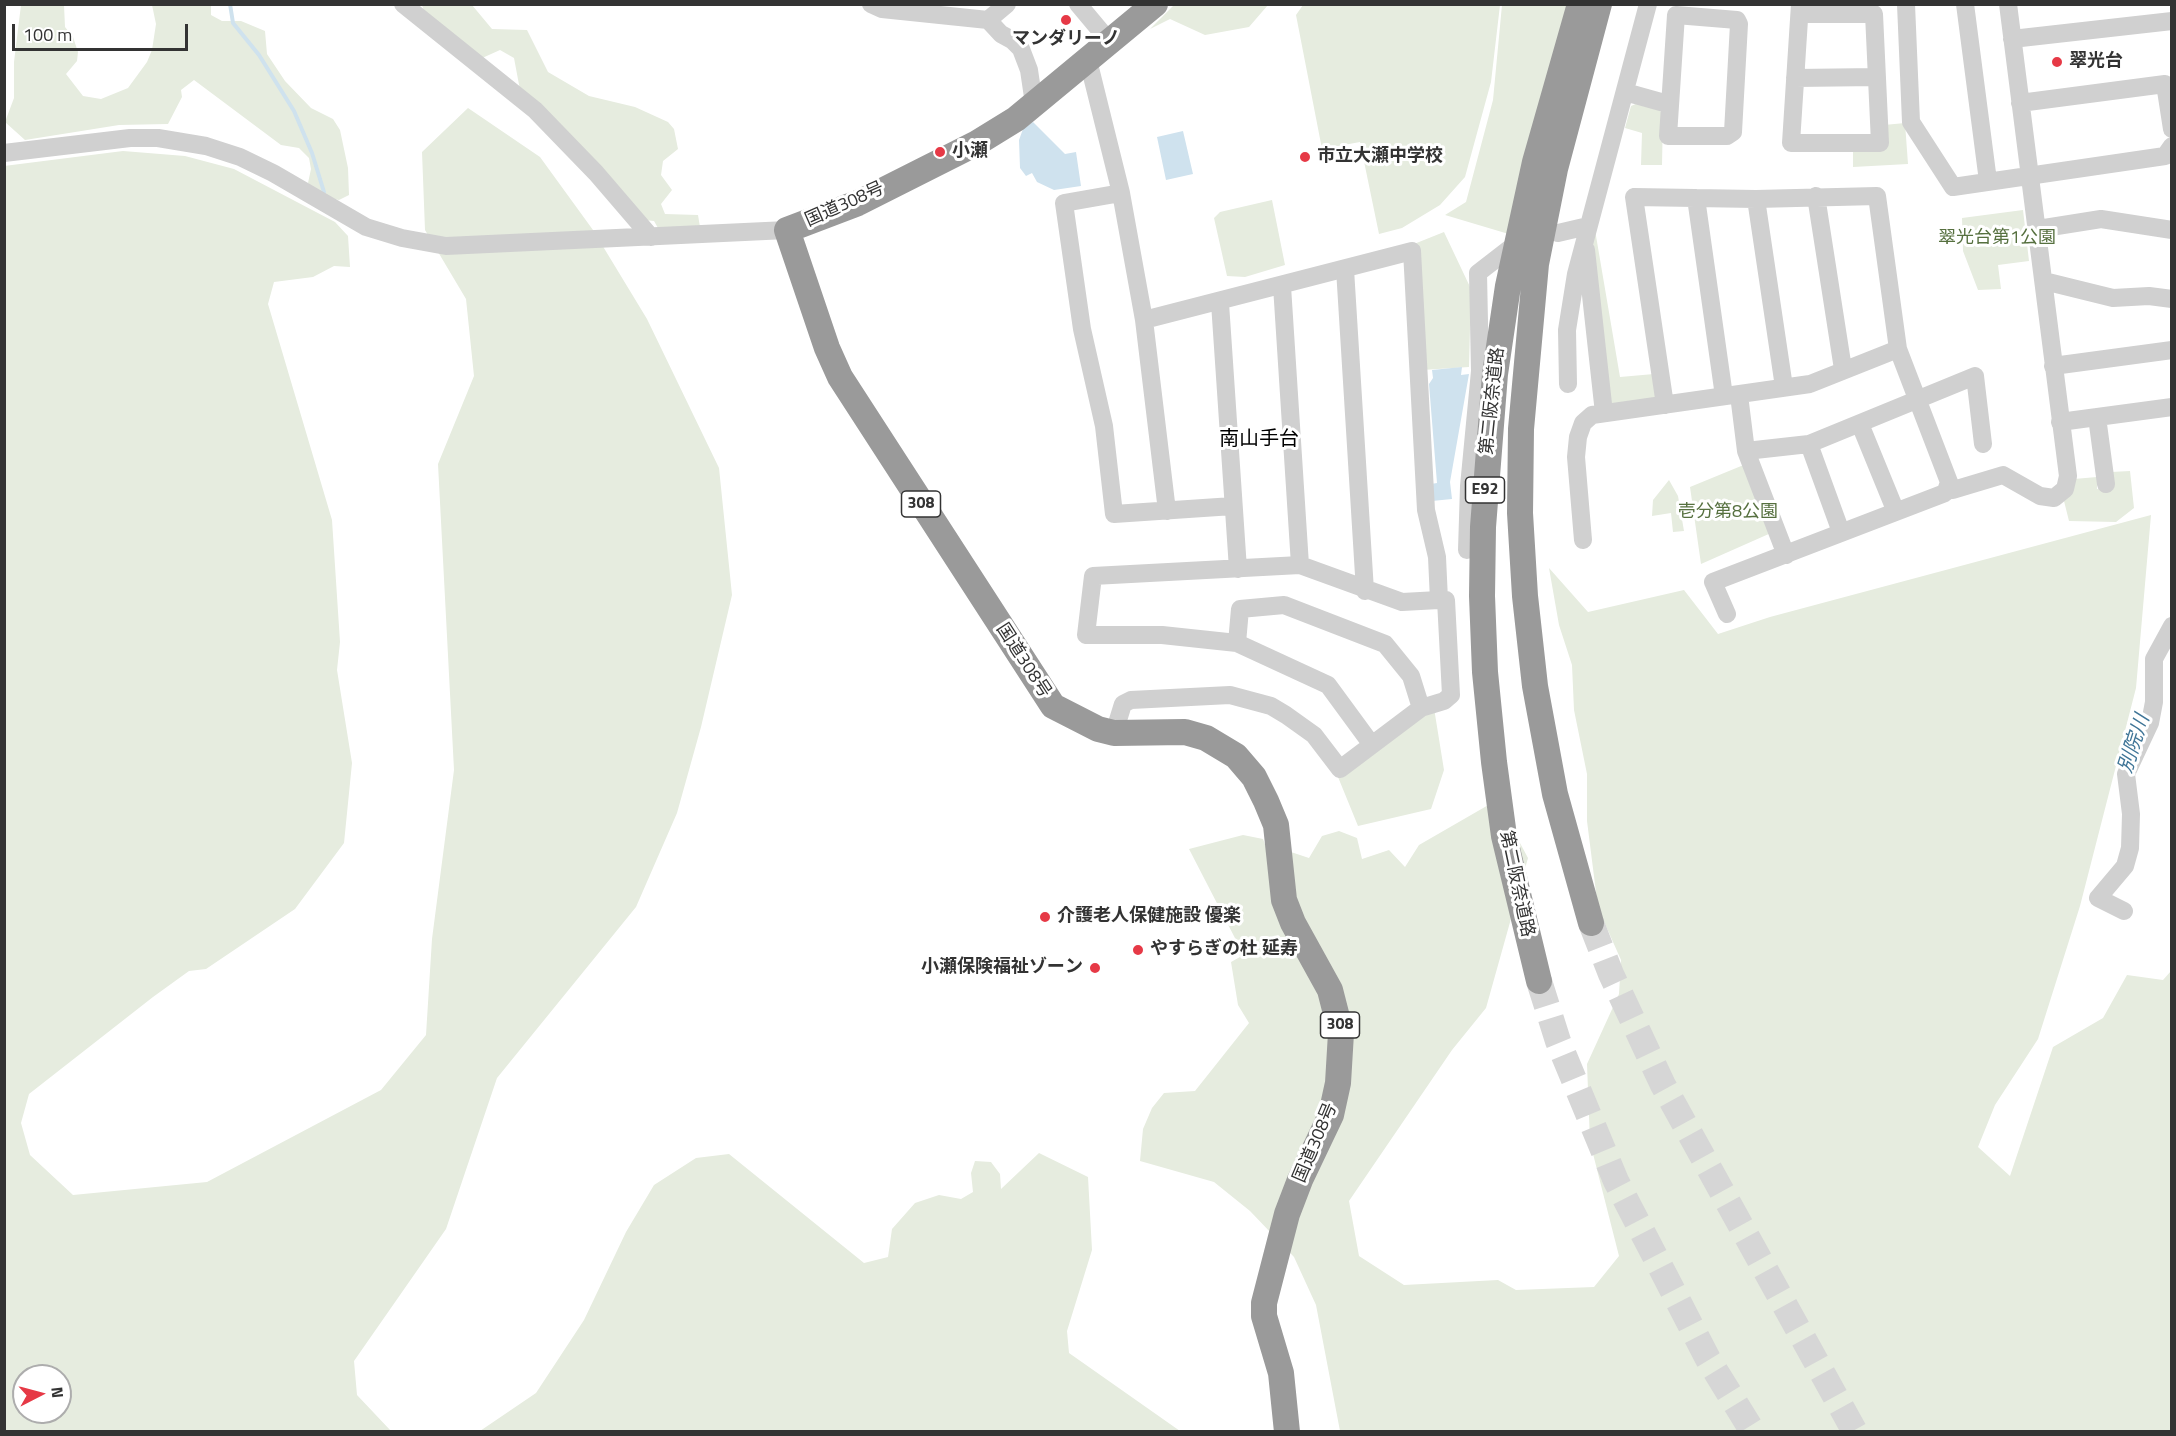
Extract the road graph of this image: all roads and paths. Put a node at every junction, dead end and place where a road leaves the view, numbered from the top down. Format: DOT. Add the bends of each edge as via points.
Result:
graph roads {
  1 [pos="403,4"];
  2 [pos="871,4"];
  3 [pos="1007,4"];
  4 [pos="1078,4"];
  5 [pos="1155,4"];
  6 [pos="1580,4"];
  7 [pos="1599,4"];
  8 [pos="1648,4"];
  9 [pos="1906,4"];
  10 [pos="1965,4"];
  11 [pos="2008,4"];
  12 [pos="1800,9"];
  13 [pos="988,20"];
  14 [pos="2172,21"];
  15 [pos="2012,39"];
  16 [pos="1109,41"];
  17 [pos="1088,60"];
  18 [pos="1877,77"];
  19 [pos="1795,78"];
  20 [pos="2168,84"];
  21 [pos="1625,92"];
  22 [pos="2020,103"];
  23 [pos="1034,104"];
  24 [pos="1668,104"];
  25 [pos="2172,129"];
  26 [pos="2171,150"];
  27 [pos="4,153"];
  28 [pos="2029,174"];
  29 [pos="1988,181"];
  30 [pos="1121,193"];
  31 [pos="1816,196"];
  32 [pos="1696,198"];
  33 [pos="1756,199"];
  34 [pos="2038,229"];
  35 [pos="787,230"];
  36 [pos="2172,230"];
  37 [pos="1558,233"];
  38 [pos="1586,233"];
  39 [pos="651,237"];
  40 [pos="1509,249"];
  41 [pos="1345,269"];
  42 [pos="2044,281"];
  43 [pos="1282,286"];
  44 [pos="2172,299"];
  45 [pos="1220,303"];
  46 [pos="1144,320"];
  47 [pos="1898,349"];
  48 [pos="2172,350"];
  49 [pos="2053,366"];
  50 [pos="1843,369"];
  51 [pos="1568,384"];
  52 [pos="1784,387"];
  53 [pos="1732,396"];
  54 [pos="1916,400"];
  55 [pos="1665,405"];
  56 [pos="2172,407"];
  57 [pos="1604,412"];
  58 [pos="2097,417"];
  59 [pos="2060,422"];
  60 [pos="1860,424"];
  61 [pos="1809,444"];
  62 [pos="1983,444"];
  63 [pos="1746,451"];
  64 [pos="2106,483"];
  65 [pos="1947,488"];
  66 [pos="1233,506"];
  67 [pos="1167,511"];
  68 [pos="1896,512"];
  69 [pos="1841,532"];
  70 [pos="1583,540"];
  71 [pos="1467,550"];
  72 [pos="1786,555"];
  73 [pos="1300,565"];
  74 [pos="1238,569"];
  75 [pos="1365,591"];
  76 [pos="1439,600"];
  77 [pos="1727,614"];
  78 [pos="2172,626"];
  79 [pos="1237,643"];
  80 [pos="1421,708"];
  81 [pos="1113,733"];
  82 [pos="1372,745"];
  83 [pos="2124,911"];
  84 [pos="1591,923"];
  85 [pos="1539,981"];
  86 [pos="1287,1431"];
  1 -- 39 [label="street" via="535,111"];
  2 -- 13 [label="street" via="882,9"];
  3 -- 13 [label="street"];
  4 -- 16 [label="street"];
  5 -- 16 [label="highway, 国道308号"];
  6 -- 85 [label="highway, 第二阪奈道路 / E92" via="1535,162 1508,286 1494,374 1483,527 1485,672 1494,762 1504,836"];
  7 -- 84 [label="highway, 第二阪奈道路 / E92" via="1555,169 1536,264 1522,406 1520,502 1535,686 1555,794"];
  8 -- 21 [label="street"];
  9 -- 29 [label="street" via="1911,122 1953,187"];
  10 -- 29 [label="street"];
  11 -- 15 [label="street"];
  12 -- 18 [label="street" via="1874,14"];
  12 -- 19 [label="street"];
  13 -- 23 [label="street" via="1021,49"];
  14 -- 15 [label="street"];
  15 -- 22 [label="street"];
  16 -- 17 [label="highway, 国道308号"];
  17 -- 23 [label="highway, 国道308号"];
  17 -- 30 [label="street"];
  18 -- 19 [label="street"];
  18 -- 19 [label="street" via="1880,143 1791,143"];
  20 -- 22 [label="street"];
  20 -- 25 [label="street"];
  21 -- 24 [label="street"];
  21 -- 38 [label="street"];
  22 -- 28 [label="street"];
  23 -- 35 [label="highway, 国道308号" via="977,143 858,202"];
  24 -- 24 [label="street" via="1676,15 1737,20 1733,132 1727,136 1668,136"];
  26 -- 28 [label="street" via="2164,156"];
  27 -- 39 [label="street" via="130,138 206,146 273,173 366,227 446,246"];
  28 -- 29 [label="street"];
  28 -- 34 [label="street"];
  30 -- 46 [label="street"];
  30 -- 67 [label="street" via="1064,203 1082,329 1104,426 1114,514"];
  31 -- 33 [label="street"];
  31 -- 47 [label="street" via="1877,196"];
  31 -- 50 [label="street"];
  32 -- 33 [label="street"];
  32 -- 53 [label="street"];
  32 -- 55 [label="street" via="1635,197"];
  33 -- 52 [label="street"];
  34 -- 36 [label="street" via="2101,219"];
  34 -- 42 [label="street"];
  35 -- 39 [label="street"];
  35 -- 81 [label="highway, 国道308号 / 308" via="840,377 1038,686 1053,706"];
  37 -- 38 [label="street"];
  38 -- 51 [label="street" via="1567,330"];
  38 -- 57 [label="street"];
  40 -- 71 [label="street" via="1478,273 1480,371"];
  41 -- 43 [label="street"];
  41 -- 75 [label="street"];
  41 -- 76 [label="street" via="1412,251 1426,510 1437,557"];
  42 -- 44 [label="street" via="2113,298"];
  42 -- 49 [label="street"];
  43 -- 45 [label="street"];
  43 -- 73 [label="street"];
  45 -- 46 [label="street"];
  45 -- 66 [label="street"];
  46 -- 67 [label="street"];
  47 -- 50 [label="street"];
  47 -- 54 [label="street"];
  48 -- 49 [label="street"];
  49 -- 59 [label="street"];
  50 -- 52 [label="street" via="1810,384"];
  52 -- 53 [label="street"];
  53 -- 55 [label="street"];
  53 -- 63 [label="street"];
  54 -- 60 [label="street"];
  54 -- 62 [label="street" via="1975,376"];
  54 -- 65 [label="street" via="1949,482"];
  55 -- 57 [label="street"];
  56 -- 58 [label="street"];
  57 -- 70 [label="street" via="1587,419 1578,436 1576,457"];
  58 -- 59 [label="street"];
  58 -- 64 [label="street"];
  59 -- 65 [label="street" via="2068,476 2065,489 2054,498 2040,496 2003,475 1953,490"];
  60 -- 61 [label="street"];
  60 -- 68 [label="street"];
  61 -- 63 [label="street"];
  61 -- 69 [label="street"];
  63 -- 72 [label="street"];
  65 -- 68 [label="street" via="1945,493"];
  66 -- 67 [label="street"];
  66 -- 74 [label="street"];
  68 -- 69 [label="street"];
  69 -- 72 [label="street"];
  72 -- 77 [label="street" via="1713,582"];
  73 -- 74 [label="street"];
  73 -- 75 [label="street"];
  74 -- 79 [label="street" via="1093,576 1086,635 1162,634"];
  75 -- 76 [label="street" via="1402,602"];
  76 -- 80 [label="street" via="1446,600 1451,695"];
  78 -- 83 [label="street" via="2154,659 2150,723 2127,774 2130,848 2125,866 2098,898"];
  79 -- 80 [label="street" via="1240,609 1284,605 1385,644 1411,676"];
  79 -- 82 [label="street" via="1328,685"];
  80 -- 82 [label="street"];
  81 -- 82 [label="street" via="1123,704 1131,700 1230,695 1271,706 1286,715 1314,735 1340,769"];
  81 -- 86 [label="highway, 国道308号 / 308" via="1185,732 1216,742 1245,766 1261,790 1276,825 1288,911 1330,990 1339,1018 1340,1066 1331,1116 1287,1214 1264,1303 1264,1316 1281,1373"];
}
